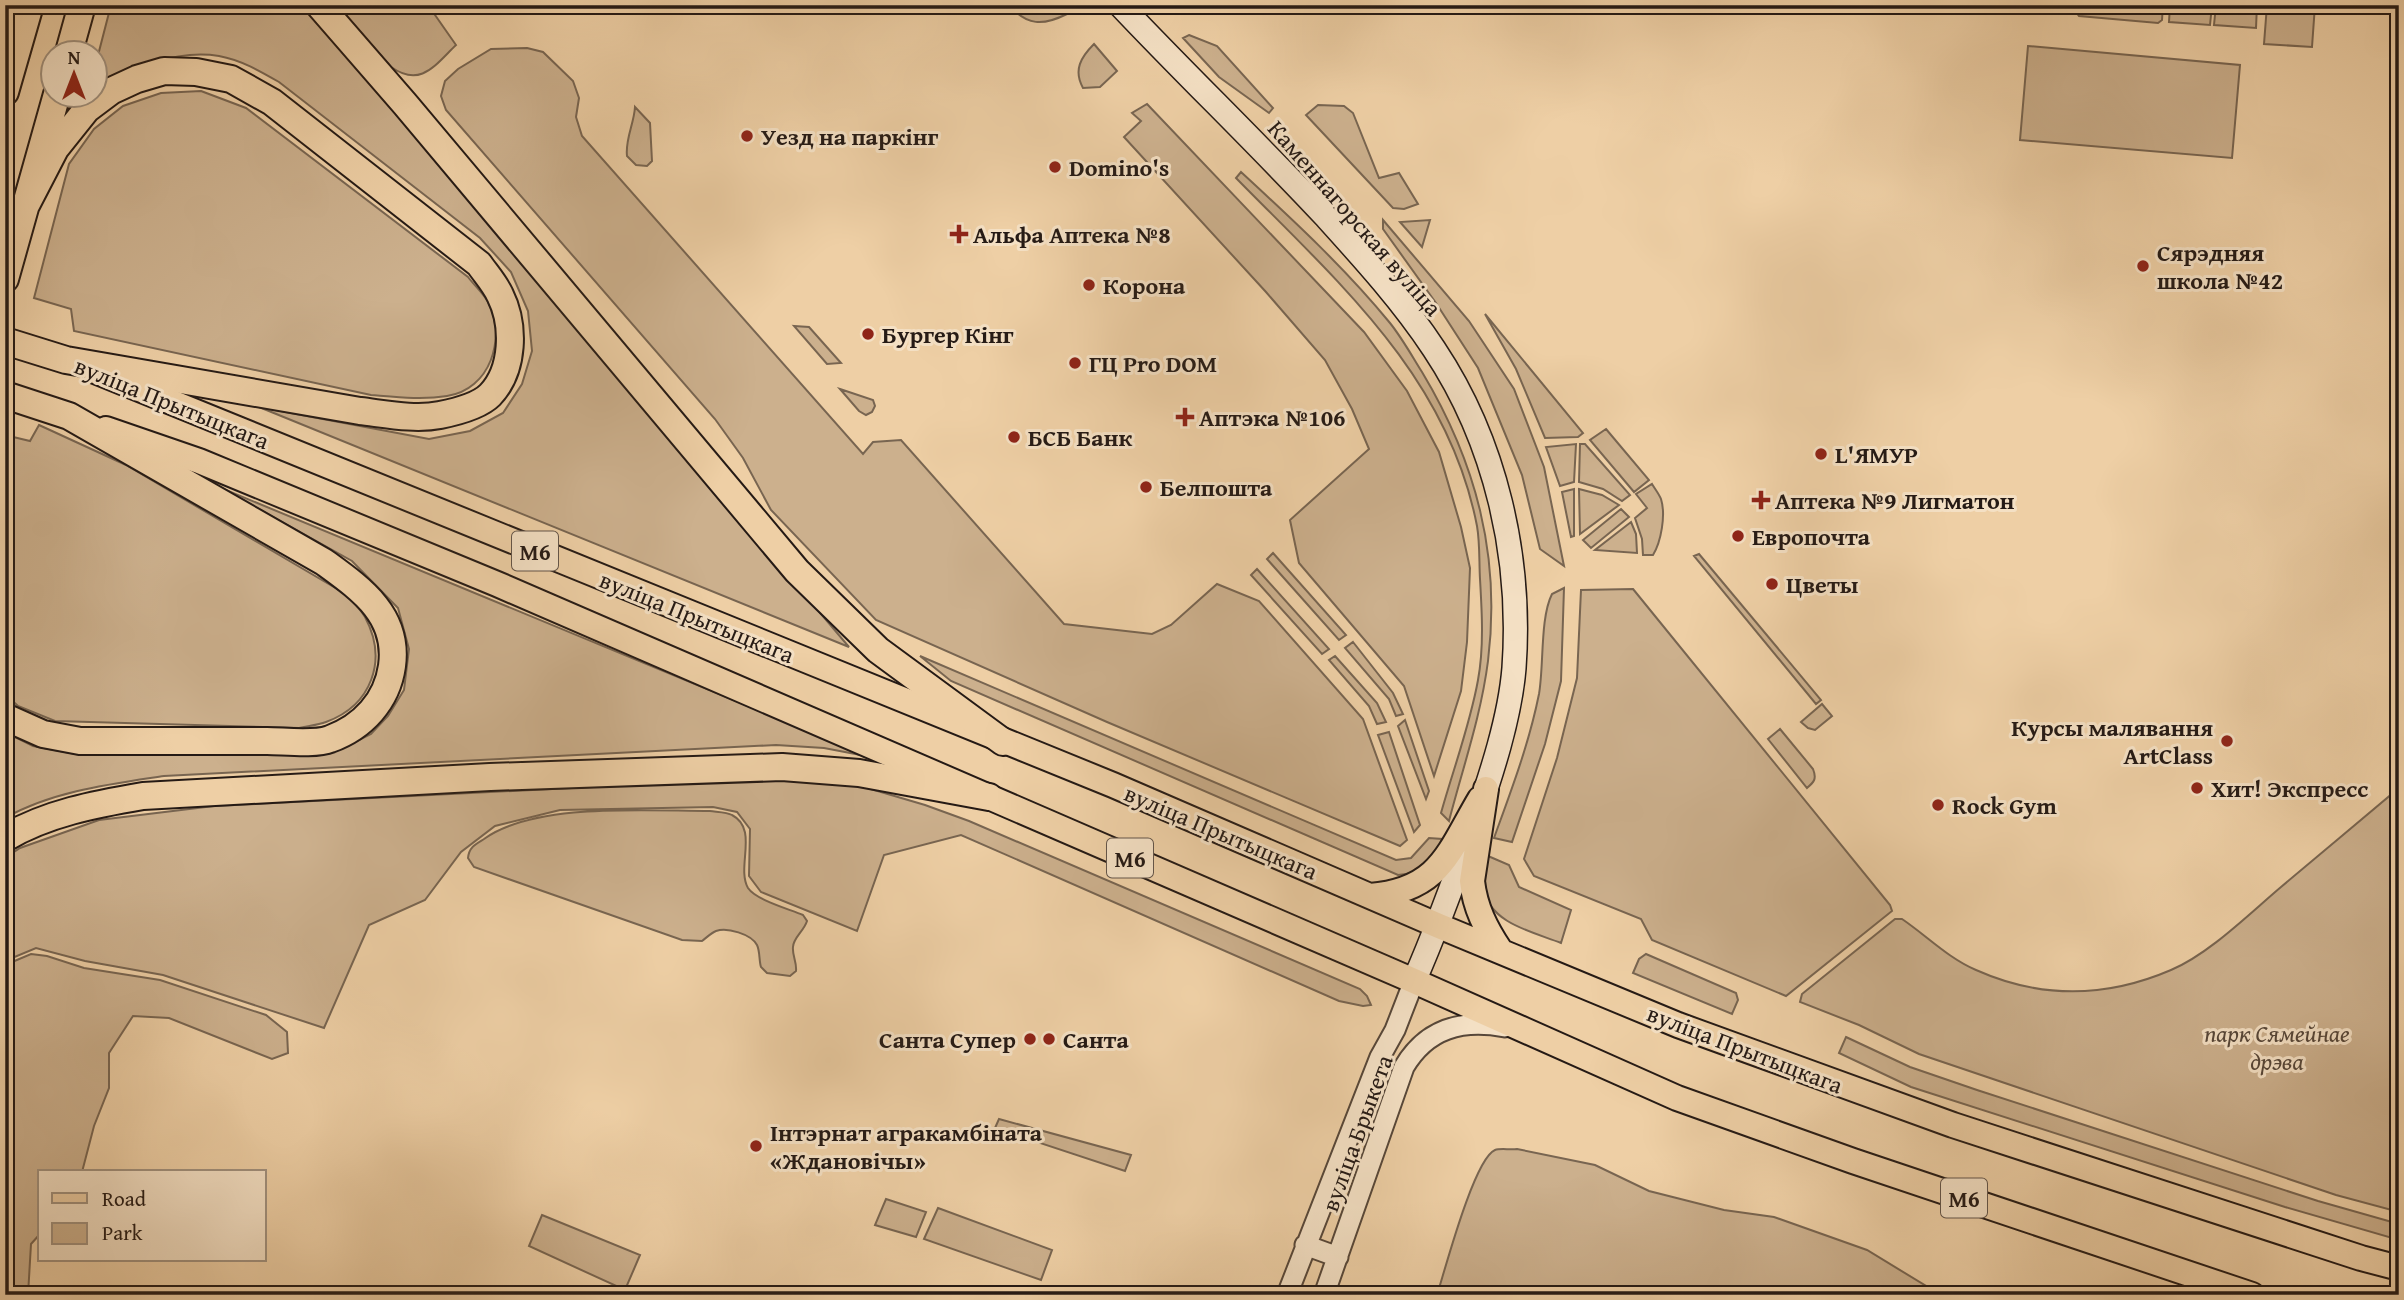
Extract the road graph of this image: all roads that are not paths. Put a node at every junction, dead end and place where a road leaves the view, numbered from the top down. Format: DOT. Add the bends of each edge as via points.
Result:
graph roads {
  1 [pos="30,5"];
  2 [pos="82,5"];
  3 [pos="319,5"];
  4 [pos="1120,5"];
  5 [pos="73,38"];
  6 [pos="5,92"];
  7 [pos="53,108"];
  8 [pos="26,205"];
  9 [pos="5,279"];
  10 [pos="5,341"];
  11 [pos="62,359"];
  12 [pos="5,395"];
  13 [pos="69,416"];
  14 [pos="5,717"];
  15 [pos="1003,741"];
  16 [pos="1486,789"];
  17 [pos="989,797"];
  18 [pos="5,838"];
  19 [pos="1369,896"];
  20 [pos="1439,926"];
  21 [pos="1500,950"];
  22 [pos="1414,981"];
  23 [pos="1515,1028"];
  24 [pos="1305,1245"];
  25 [pos="1338,1257"];
  26 [pos="2399,1268"];
  27 [pos="1287,1295"];
  28 [pos="1324,1295"];
  29 [pos="2252,1295"];
  1 -- 6 [label="highway"];
  2 -- 5 [label="highway"];
  3 -- 15 [label="highway" via="797,571 878,650"];
  4 -- 16 [label="main road, Каменнагорская вуліца" via="1348,242 1434,348 1462,395 1501,499 1514,584 1514,670"];
  7 -- 8 [label="highway"];
  8 -- 9 [label="highway"];
  8 -- 11 [label="highway" via="55,149 87,109 111,91 164,71 231,79 272,102 478,264 500,293 510,336 503,376 488,397 438,416 360,411"];
  10 -- 11 [label="highway, М6"];
  11 -- 15 [label="main road, вуліца Прытыцкага / М6"];
  12 -- 13 [label="highway, вуліца Прытыцкага / М6"];
  13 -- 14 [label="highway" via="283,537 356,585 380,610 391,633 390,681 366,719 328,741 80,741 43,734"];
  13 -- 17 [label="main road, вуліца Прытыцкага / М6" via="199,461 460,569"];
  15 -- 19 [label="main road, вуліца Прытыцкага / М6"];
  16 -- 19 [label="main road" via="1437,869 1414,887"];
  16 -- 20 [label="main road, Каменнагорская вуліца"];
  16 -- 21 [label="main road" via="1473,894"];
  17 -- 18 [label="highway" via="871,775 782,767 490,777 143,796 55,815"];
  17 -- 22 [label="main road, вуліца Прытыцкага / М6"];
  19 -- 20 [label="main road, вуліца Прытыцкага / М6"];
  20 -- 21 [label="main road, вуліца Прытыцкага / М6"];
  20 -- 22 [label="main road, Каменнагорская вуліца"];
  21 -- 26 [label="main road, вуліца Прытыцкага / М6" via="1678,1025 1892,1104"];
  22 -- 23 [label="main road, вуліца Прытыцкага / М6"];
  22 -- 24 [label="street, вуліца Брыкета"];
  23 -- 25 [label="street, вуліца Брыкета" via="1482,1023 1457,1026 1433,1035 1413,1052"];
  23 -- 29 [label="main road, вуліца Прытыцкага / М6" via="1676,1098"];
  24 -- 25 [label="street"];
  24 -- 27 [label="street, вуліца Брыкета"];
  25 -- 28 [label="street, вуліца Брыкета"];
}
